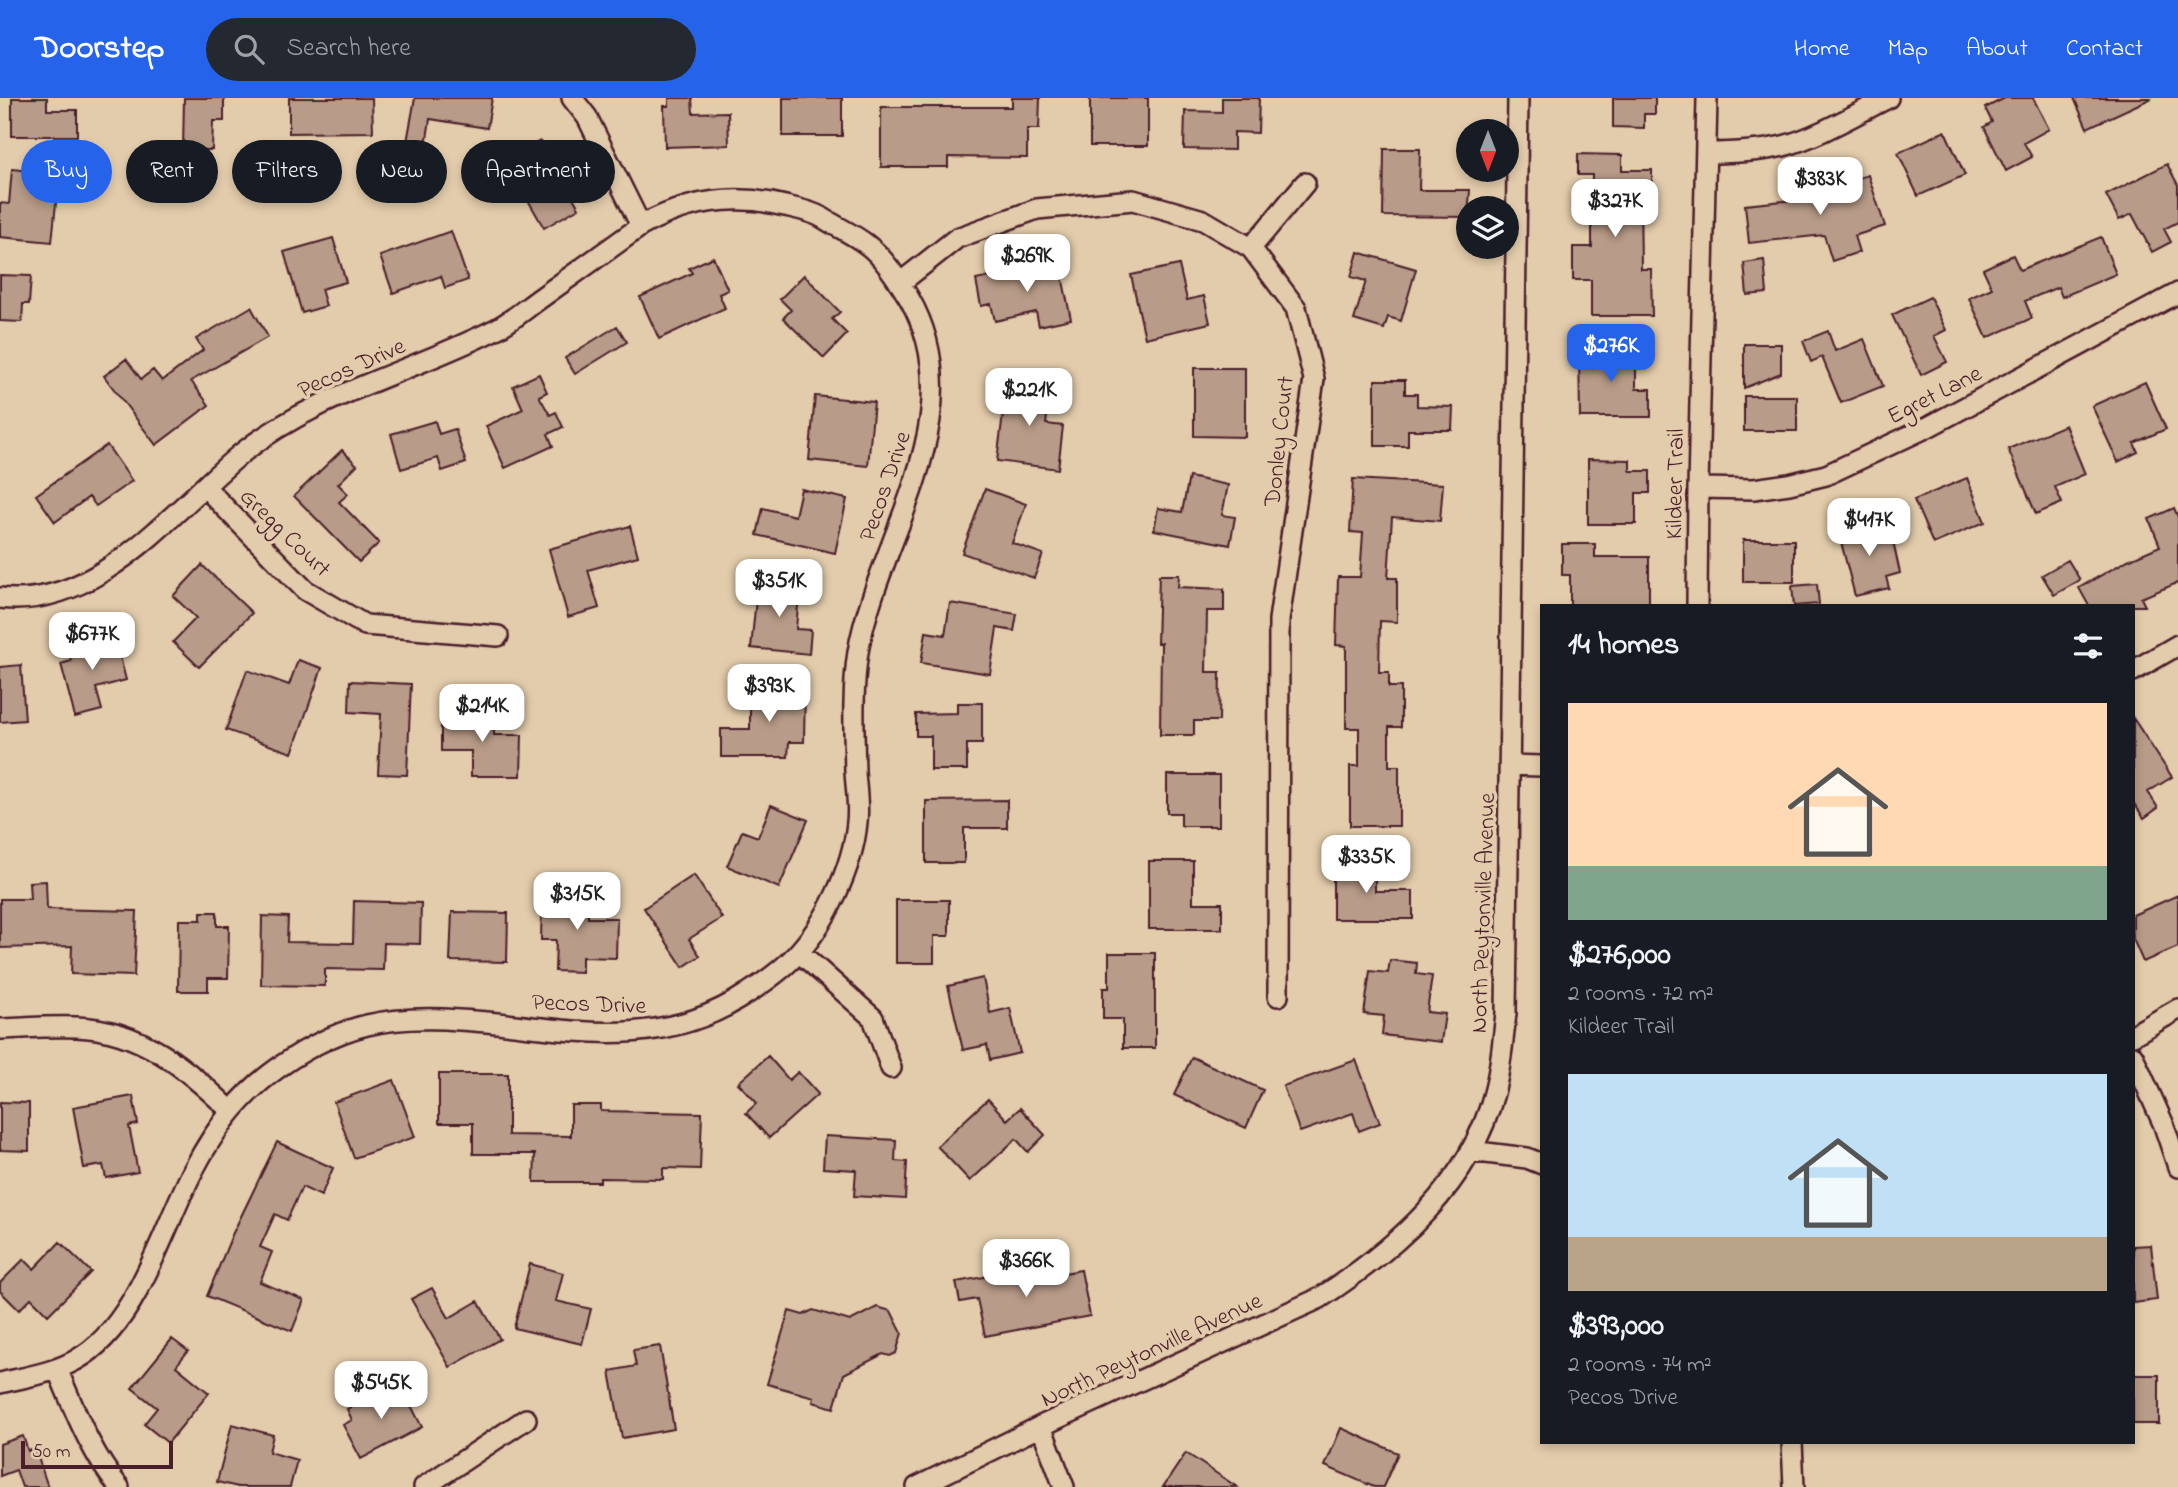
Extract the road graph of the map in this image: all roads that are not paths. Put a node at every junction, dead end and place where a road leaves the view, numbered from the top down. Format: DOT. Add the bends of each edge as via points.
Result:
graph roads {
  1 [pos="572,98"];
  2 [pos="1518,98"];
  3 [pos="1707,98"];
  4 [pos="1888,98"];
  5 [pos="1706,153"];
  6 [pos="1305,183"];
  7 [pos="641,226"];
  8 [pos="1251,248"];
  9 [pos="900,283"];
  10 [pos="2178,293"];
  11 [pos="205,487"];
  12 [pos="1698,488"];
  13 [pos="0,598"];
  14 [pos="1697,604"];
  15 [pos="498,636"];
  16 [pos="2178,645"];
  17 [pos="2135,670"];
  18 [pos="1511,765"];
  19 [pos="1540,766"];
  20 [pos="799,952"];
  21 [pos="1278,996"];
  22 [pos="2178,1009"];
  23 [pos="0,1029"];
  24 [pos="2135,1034"];
  25 [pos="2135,1060"];
  26 [pos="891,1068"];
  27 [pos="231,1111"];
  28 [pos="1471,1151"];
  29 [pos="1540,1163"];
  30 [pos="2178,1167"];
  31 [pos="57,1369"];
  32 [pos="0,1383"];
  33 [pos="526,1419"];
  34 [pos="1041,1426"];
  35 [pos="1792,1444"];
  36 [pos="119,1487"];
  37 [pos="424,1487"];
  38 [pos="917,1487"];
  39 [pos="1064,1487"];
  40 [pos="1794,1487"];
  1 -- 7 [label="street" via="587,117"];
  2 -- 18 [label="street, North Peytonville Avenue"];
  3 -- 5 [label="street, Kildeer Trail"];
  4 -- 5 [label="street" via="1786,146 1748,153"];
  5 -- 12 [label="street, Kildeer Trail"];
  6 -- 8 [label="street"];
  7 -- 9 [label="street, Pecos Drive" via="692,203 764,200 814,213 870,246"];
  7 -- 11 [label="street, Pecos Drive" via="498,328 277,428"];
  8 -- 9 [label="street, Donley Court" via="1203,220 1133,200 1037,209 957,238"];
  8 -- 21 [label="street, Donley Court" via="1296,308 1314,379 1279,620"];
  9 -- 20 [label="street, Pecos Drive" via="926,339 932,419 919,471 863,628 853,729 857,821 851,851 820,926"];
  10 -- 12 [label="street, Egret Lane" via="1928,427 1826,475 1754,489"];
  11 -- 13 [label="street, Pecos Drive" via="129,554 76,586 18,600"];
  11 -- 15 [label="street, Gregg Court" via="305,590 365,625"];
  12 -- 14 [label="street, Kildeer Trail"];
  16 -- 17 [label="street"];
  18 -- 19 [label="street"];
  18 -- 28 [label="street, North Peytonville Avenue" via="1506,1013 1495,1092"];
  20 -- 26 [label="street" via="873,1018"];
  20 -- 27 [label="street, Pecos Drive" via="779,972 732,1004 675,1027 576,1031 448,1018 369,1024 334,1036 277,1069"];
  22 -- 24 [label="street"];
  23 -- 27 [label="street" via="79,1027 144,1044 191,1073"];
  25 -- 30 [label="street"];
  27 -- 31 [label="street, Pecos Drive" via="193,1170 117,1324 78,1360"];
  28 -- 29 [label="street"];
  28 -- 34 [label="street, North Peytonville Avenue" via="1447,1189 1398,1240 1320,1298"];
  31 -- 32 [label="street, Pecos Drive"];
  31 -- 36 [label="street" via="87,1437"];
  33 -- 37 [label="street"];
  34 -- 38 [label="street, North Peytonville Avenue"];
  34 -- 39 [label="street"];
  35 -- 40 [label="street"];
}
